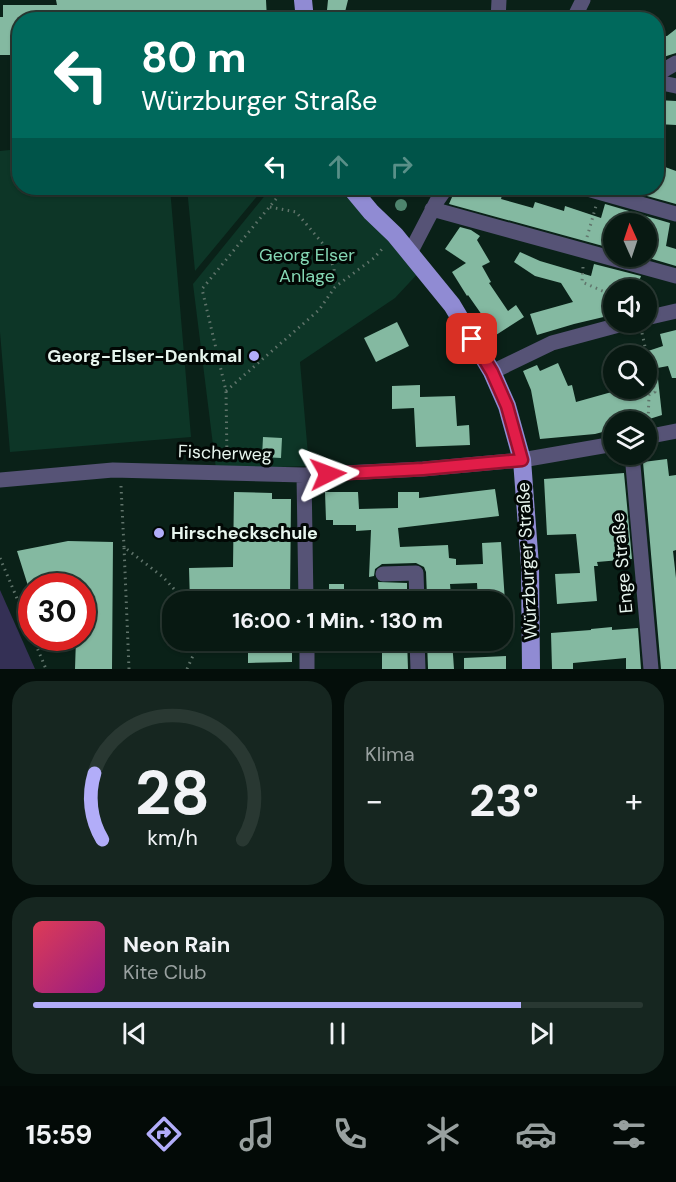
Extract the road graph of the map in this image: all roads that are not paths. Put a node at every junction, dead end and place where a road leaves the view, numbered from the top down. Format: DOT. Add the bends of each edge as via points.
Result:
graph roads {
  1 [pos="357,195"];
  2 [pos="441,195"];
  3 [pos="611,195"];
  4 [pos="432,209"];
  5 [pos="676,214"];
  6 [pos="410,253"];
  7 [pos="676,276"];
  8 [pos="676,311"];
  9 [pos="657,315"];
  10 [pos="603,329"];
  11 [pos="492,372"];
  12 [pos="676,431"];
  13 [pos="657,435"];
  14 [pos="603,446"];
  15 [pos="522,460"];
  16 [pos="633,465"];
  17 [pos="304,476"];
  18 [pos="0,480"];
  19 [pos="383,574"];
  20 [pos="306,591"];
  21 [pos="417,591"];
  22 [pos="307,651"];
  23 [pos="417,651"];
  24 [pos="532,668"];
  25 [pos="307,669"];
  26 [pos="418,669"];
  27 [pos="651,669"];
  1 -- 6 [label="main road, Würzburger Straße"];
  2 -- 4 [label="street"];
  3 -- 5 [label="street"];
  4 -- 6 [label="street"];
  4 -- 7 [label="street"];
  6 -- 11 [label="main road, Würzburger Straße" via="452,305"];
  8 -- 9 [label="street"];
  10 -- 11 [label="street" via="552,343"];
  11 -- 15 [label="main road, Würzburger Straße" via="507,406"];
  12 -- 13 [label="street"];
  14 -- 15 [label="street, Fischerweg"];
  15 -- 17 [label="street, Fischerweg"];
  15 -- 24 [label="main road, Würzburger Straße"];
  16 -- 27 [label="street, Enge Straße"];
  17 -- 18 [label="street, Fischerweg" via="120,470"];
  17 -- 20 [label="street"];
  19 -- 21 [label="street" via="416,573"];
  22 -- 25 [label="street"];
  23 -- 26 [label="street"];
}
